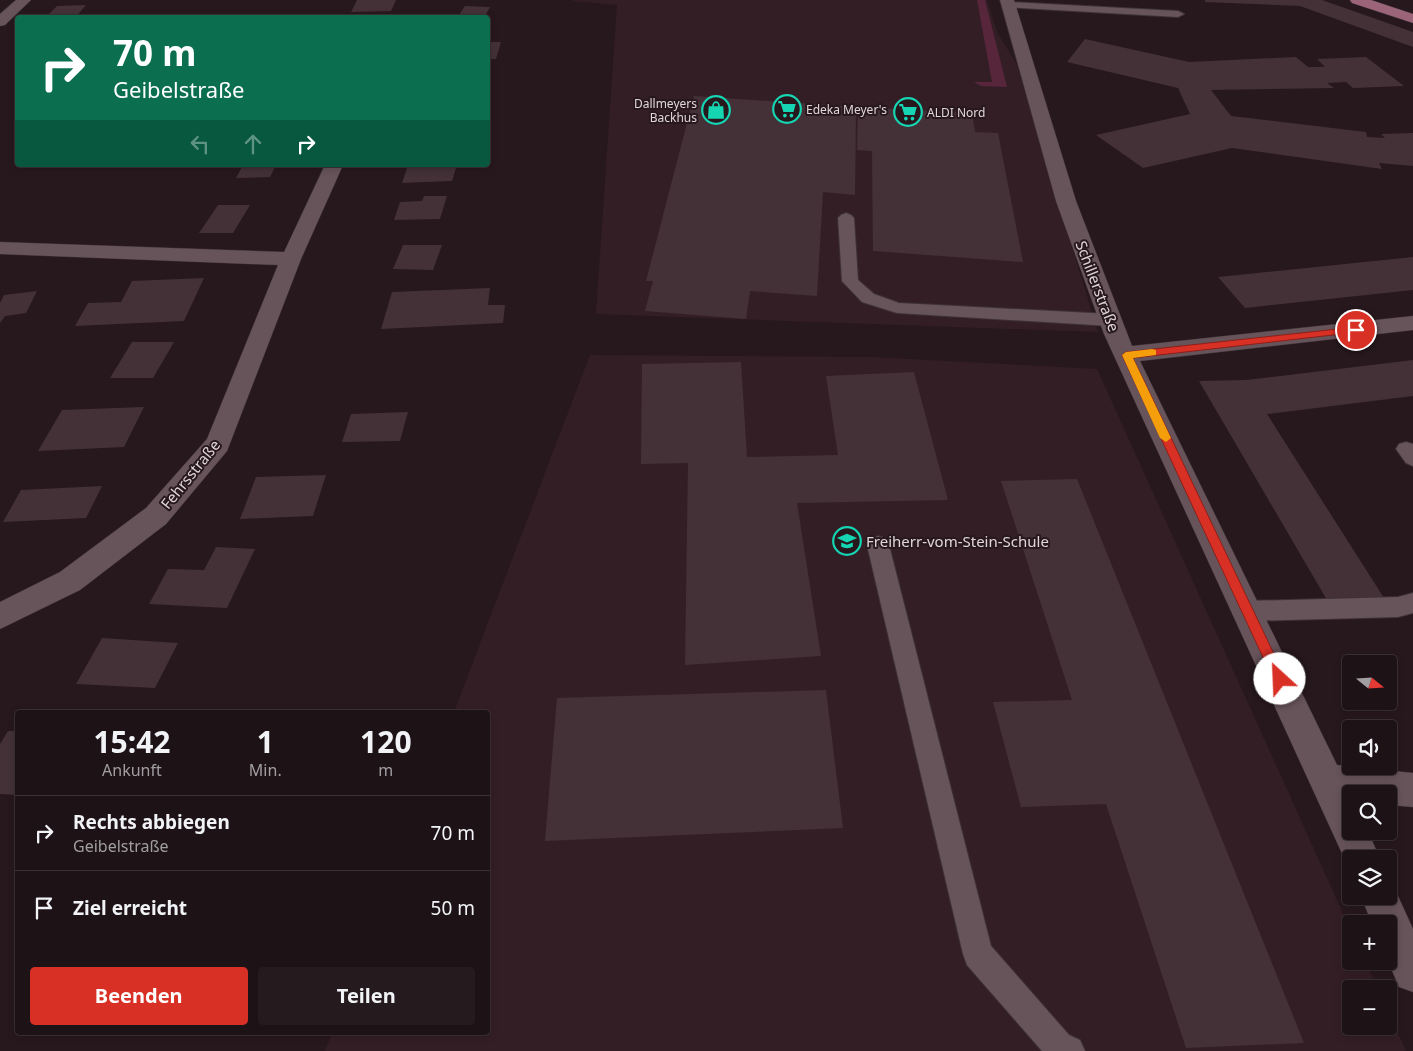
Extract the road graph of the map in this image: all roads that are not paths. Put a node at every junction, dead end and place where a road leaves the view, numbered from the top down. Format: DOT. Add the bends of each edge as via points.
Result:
graph roads {
  1 [pos="24,0"];
  2 [pos="1356,0"];
  3 [pos="1008,2"];
  4 [pos="1178,14"];
  5 [pos="1413,19"];
  6 [pos="0,22"];
  7 [pos="333,167"];
  8 [pos="846,218"];
  9 [pos="0,248"];
  10 [pos="291,259"];
  11 [pos="1110,320"];
  12 [pos="1413,323"];
  13 [pos="1126,355"];
  14 [pos="878,545"];
  15 [pos="1413,603"];
  16 [pos="1248,611"];
  17 [pos="0,616"];
  18 [pos="1328,781"];
  19 [pos="1413,790"];
  20 [pos="1358,850"];
  21 [pos="1383,905"];
  22 [pos="1413,974"];
  23 [pos="1069,1051"];
  1 -- 6 [label="street"];
  2 -- 5 [label="main road"];
  3 -- 4 [label="lane"];
  3 -- 11 [label="street, Schillerstraße" via="1066,201"];
  7 -- 10 [label="street, Fehrsstraße"];
  8 -- 11 [label="lane" via="850,281 868,298 897,308"];
  9 -- 10 [label="street"];
  10 -- 17 [label="street, Fehrsstraße" via="218,444 156,516 70,581"];
  11 -- 13 [label="street, Schillerstraße"];
  12 -- 13 [label="street"];
  13 -- 16 [label="street, Schillerstraße"];
  14 -- 23 [label="lane" via="978,954 1058,1046"];
  15 -- 16 [label="lane" via="1398,607"];
  16 -- 18 [label="street, Schillerstraße"];
  18 -- 19 [label="street"];
  18 -- 20 [label="street, Schillerstraße"];
  21 -- 22 [label="street"];
}
